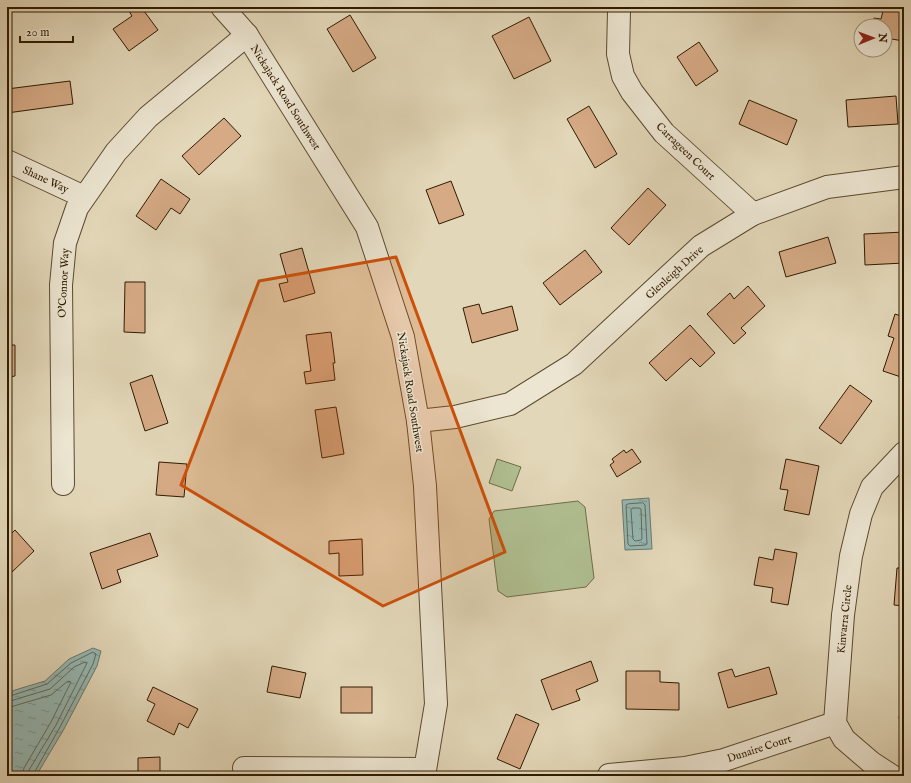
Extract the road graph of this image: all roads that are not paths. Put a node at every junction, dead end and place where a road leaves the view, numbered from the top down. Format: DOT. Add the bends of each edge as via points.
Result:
graph roads {
  1 [pos="222,7"];
  2 [pos="619,11"];
  3 [pos="247,35"];
  4 [pos="7,161"];
  5 [pos="904,177"];
  6 [pos="84,197"];
  7 [pos="753,214"];
  8 [pos="418,421"];
  9 [pos="904,453"];
  10 [pos="64,484"];
  11 [pos="835,723"];
  12 [pos="244,768"];
  13 [pos="425,772"];
  14 [pos="609,775"];
  15 [pos="892,776"];
  1 -- 3 [label="street, Nickajack Road Southwest"];
  2 -- 7 [label="street, Carrageen Court" via="618,54 623,76 632,92 664,133"];
  3 -- 6 [label="street, O'Connor Way" via="148,117 116,152"];
  3 -- 8 [label="street, Nickajack Road Southwest" via="367,227 403,337"];
  4 -- 6 [label="street, Shane Way"];
  5 -- 7 [label="street, Glenleigh Drive" via="827,186"];
  6 -- 10 [label="street, O'Connor Way" via="77,208 65,243 61,285"];
  7 -- 8 [label="street, Glenleigh Drive" via="701,246 574,364 510,404 455,417"];
  8 -- 13 [label="street, Nickajack Road Southwest" via="425,486 436,704"];
  9 -- 11 [label="street, Kinvarra Circle" via="872,487 859,521 843,614"];
  11 -- 14 [label="street, Dunaire Court" via="724,760 685,768"];
  11 -- 15 [label="street" via="844,739"];
  12 -- 13 [label="street"];
}
